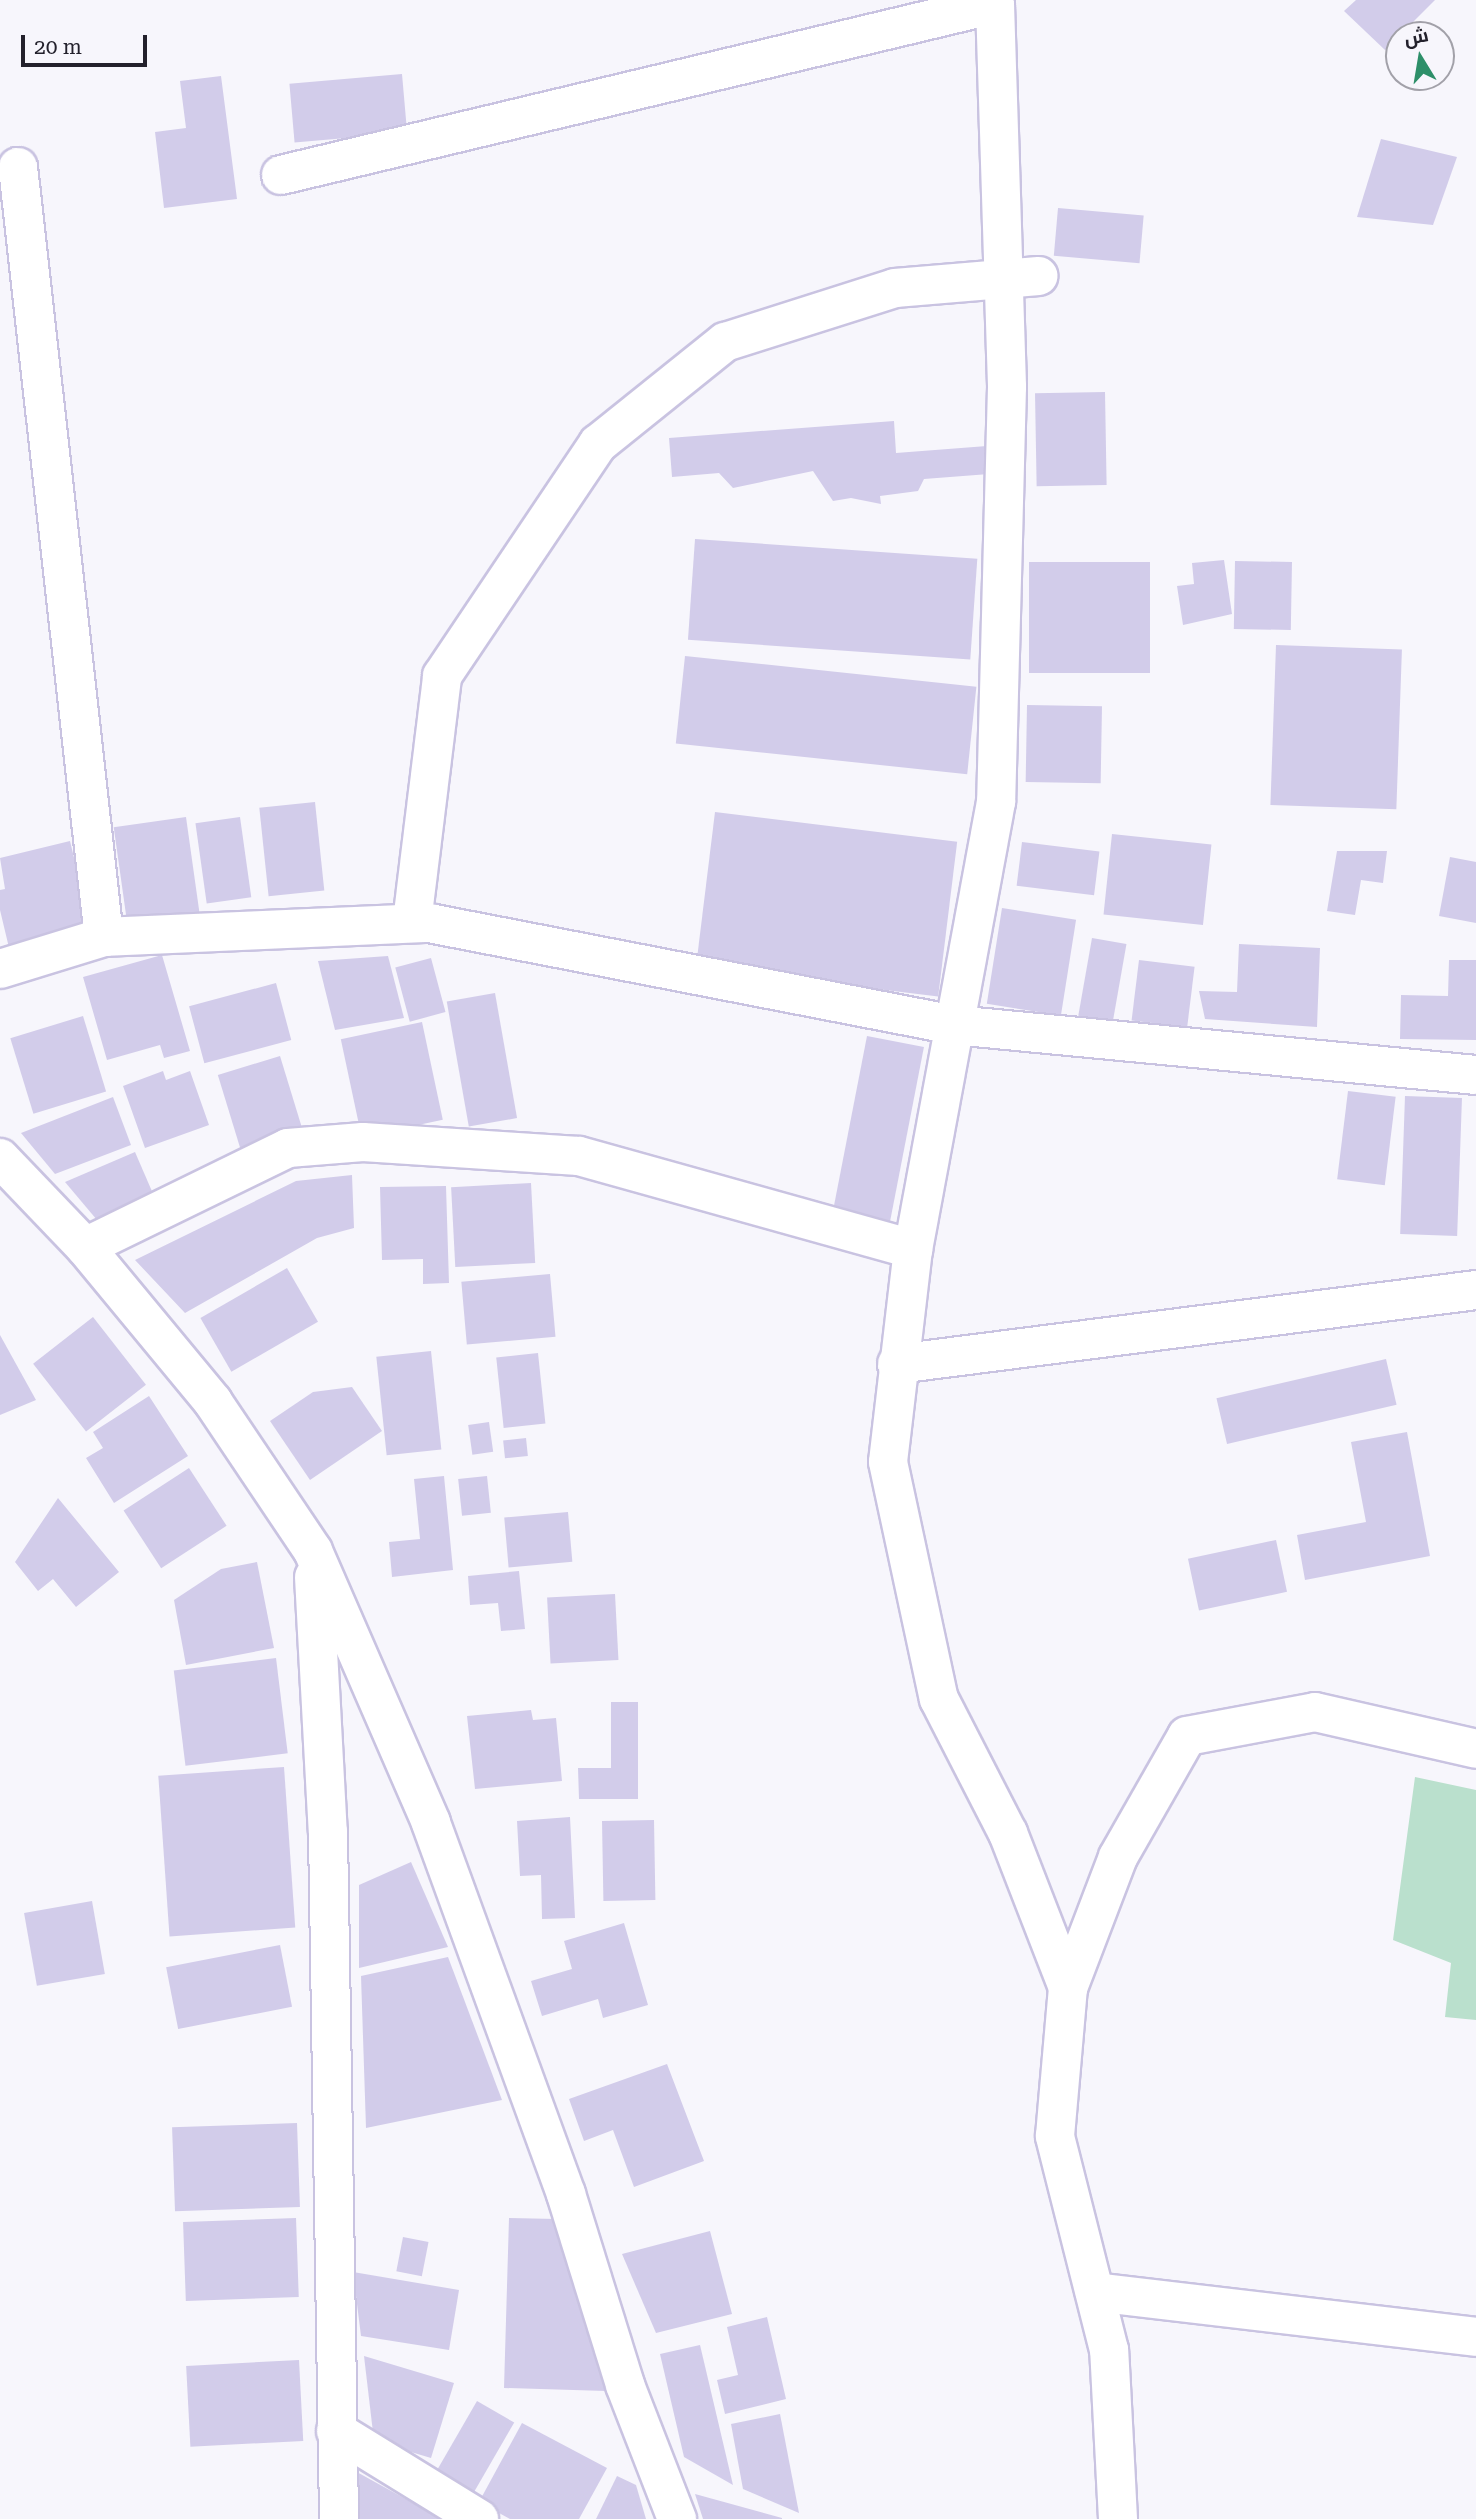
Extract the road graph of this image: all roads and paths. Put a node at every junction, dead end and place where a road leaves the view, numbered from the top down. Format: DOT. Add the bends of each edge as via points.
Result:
graph roads {
  1 [pos="281,175"];
  2 [pos="0,201"];
  3 [pos="1021,277"];
  4 [pos="412,922"];
  5 [pos="104,937"];
  6 [pos="0,969"];
  7 [pos="954,1025"];
  8 [pos="1476,1075"];
  9 [pos="0,1158"];
  10 [pos="85,1247"];
  11 [pos="913,1248"];
  12 [pos="1476,1290"];
  13 [pos="897,1364"];
  14 [pos="313,1551"];
  15 [pos="1476,1749"];
  16 [pos="1068,1989"];
  17 [pos="1095,2292"];
  18 [pos="1476,2337"];
  19 [pos="336,2431"];
  20 [pos="339,2519"];
  21 [pos="479,2519"];
  22 [pos="677,2519"];
  23 [pos="1118,2519"];
  1 -- 3 [label="street" via="995,4"];
  2 -- 5 [label="street" via="18,167"];
  3 -- 4 [label="street" via="895,288 725,342 598,444 442,677"];
  3 -- 7 [label="street" via="1007,387 996,802"];
  4 -- 5 [label="street"];
  4 -- 7 [label="street"];
  5 -- 6 [label="street"];
  7 -- 8 [label="street"];
  7 -- 11 [label="street"];
  9 -- 10 [label="street"];
  10 -- 11 [label="street" via="288,1148 363,1142 579,1156"];
  10 -- 14 [label="street" via="213,1402"];
  11 -- 13 [label="street"];
  12 -- 13 [label="street"];
  13 -- 16 [label="street" via="888,1462 939,1699 1008,1833"];
  14 -- 19 [label="street" via="328,1832"];
  14 -- 22 [label="street" via="431,1823 566,2194 625,2385"];
  15 -- 16 [label="street" via="1315,1712 1187,1736 1118,1857"];
  16 -- 17 [label="street" via="1055,2136"];
  17 -- 18 [label="street"];
  17 -- 23 [label="street" via="1109,2350"];
  19 -- 20 [label="street"];
  19 -- 21 [label="street"];
}
